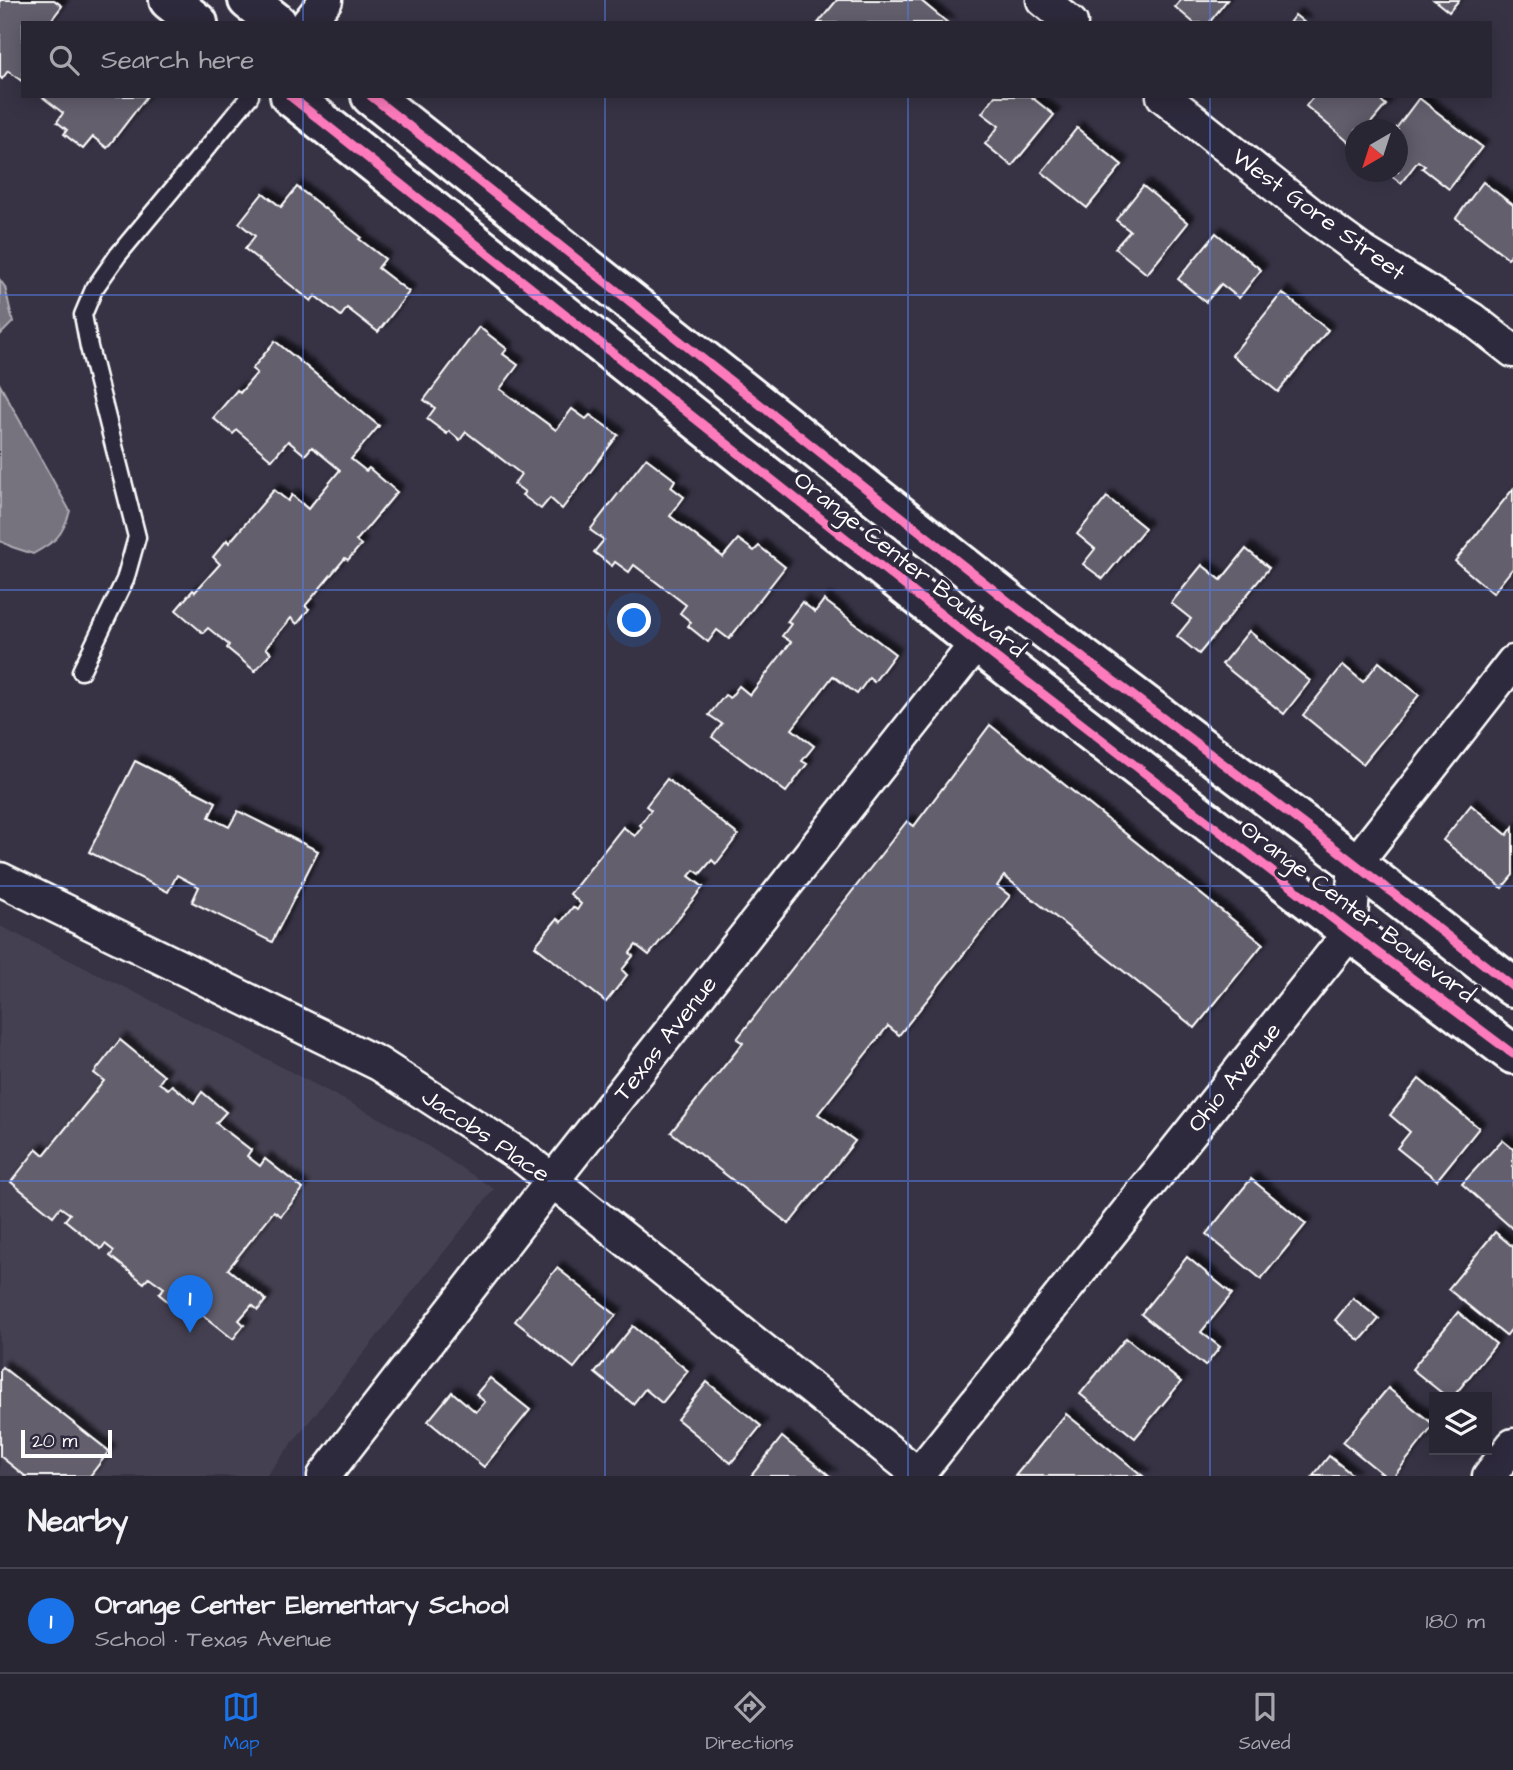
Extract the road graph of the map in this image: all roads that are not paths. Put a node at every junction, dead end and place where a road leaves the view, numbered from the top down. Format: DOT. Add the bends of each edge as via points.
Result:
graph roads {
  1 [pos="169,0"];
  2 [pos="248,0"];
  3 [pos="326,0"];
  4 [pos="1043,0"];
  5 [pos="195,21"];
  6 [pos="275,21"];
  7 [pos="310,21"];
  8 [pos="1069,21"];
  9 [pos="248,98"];
  10 [pos="293,98"];
  11 [pos="374,98"];
  12 [pos="1166,98"];
  13 [pos="1513,351"];
  14 [pos="1009,602"];
  15 [pos="977,643"];
  16 [pos="1513,662"];
  17 [pos="81,671"];
  18 [pos="1355,864"];
  19 [pos="0,879"];
  20 [pos="1350,932"];
  21 [pos="1513,987"];
  22 [pos="1513,1054"];
  23 [pos="553,1180"];
  24 [pos="1513,1445"];
  25 [pos="917,1475"];
  26 [pos="324,1476"];
  27 [pos="1489,1476"];
  1 -- 5 [label="street"];
  2 -- 6 [label="street"];
  3 -- 7 [label="street"];
  4 -- 8 [label="street"];
  9 -- 17 [label="lane" via="118,255 94,289 83,315 137,537 125,580"];
  10 -- 15 [label="street, Orange Center Boulevard"];
  11 -- 14 [label="street, Orange Center Boulevard"];
  12 -- 13 [label="street, West Gore Street" via="1360,250 1472,319"];
  14 -- 15 [label="street, Texas Avenue"];
  14 -- 18 [label="street, Orange Center Boulevard"];
  15 -- 20 [label="street, Orange Center Boulevard"];
  15 -- 23 [label="street, Texas Avenue"];
  16 -- 18 [label="street"];
  18 -- 20 [label="street"];
  18 -- 21 [label="street, Orange Center Boulevard"];
  19 -- 23 [label="street, Jacobs Place" via="379,1064"];
  20 -- 22 [label="street, Orange Center Boulevard"];
  20 -- 25 [label="street, Ohio Avenue"];
  23 -- 25 [label="street, Jacobs Place"];
  23 -- 26 [label="street, Texas Avenue"];
  24 -- 27 [label="street"];
}
